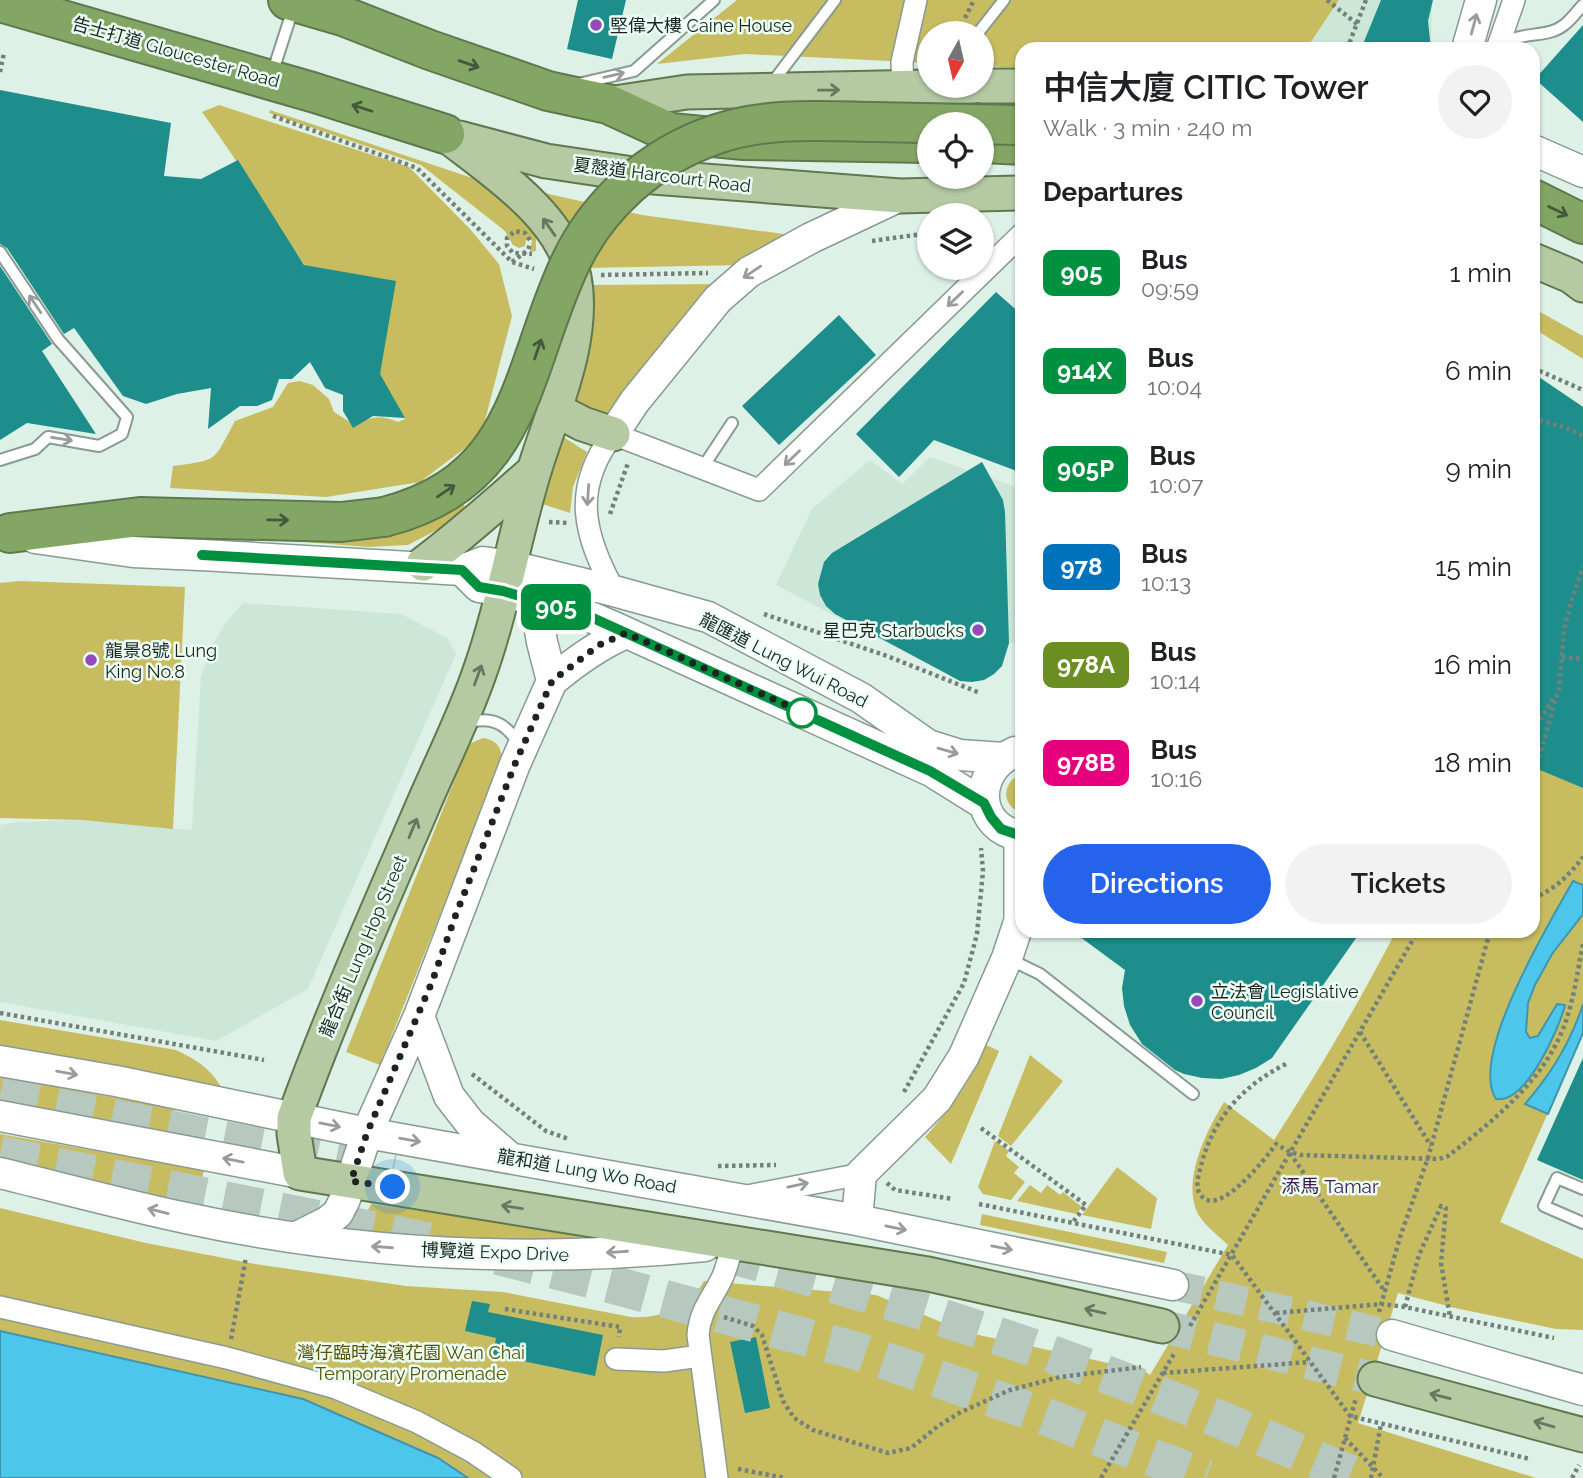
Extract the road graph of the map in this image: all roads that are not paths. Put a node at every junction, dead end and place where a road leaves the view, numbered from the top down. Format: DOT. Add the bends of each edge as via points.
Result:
graph roads {
  1 [pos="714,0"];
  2 [pos="835,0"];
  3 [pos="916,0"];
  4 [pos="1004,0"];
  5 [pos="1481,0"];
  6 [pos="1514,0"];
  7 [pos="0,2"];
  8 [pos="310,4"];
  9 [pos="1583,5"];
  10 [pos="987,21"];
  11 [pos="1564,26"];
  12 [pos="1574,36"];
  13 [pos="1469,42"];
  14 [pos="1499,42"];
  15 [pos="1506,42"];
  16 [pos="994,86"];
  17 [pos="1015,86"];
  18 [pos="903,88"];
  19 [pos="917,88"];
  20 [pos="548,91"];
  21 [pos="766,91"];
  22 [pos="312,92"];
  23 [pos="268,97"];
  24 [pos="608,104"];
  25 [pos="1015,125"];
  26 [pos="445,134"];
  27 [pos="917,143"];
  28 [pos="994,144"];
  29 [pos="1015,145"];
  30 [pos="1540,150"];
  31 [pos="1583,172"];
  32 [pos="1015,193"];
  33 [pos="900,196"];
  34 [pos="1540,202"];
  35 [pos="1583,224"];
  36 [pos="1015,241"];
  37 [pos="0,253"];
  38 [pos="1540,263"];
  39 [pos="1583,285"];
  40 [pos="554,409"];
  41 [pos="732,423"];
  42 [pos="624,438"];
  43 [pos="0,460"];
  44 [pos="703,467"];
  45 [pos="534,471"];
  46 [pos="3,534"];
  47 [pos="202,555"];
  48 [pos="363,564"];
  49 [pos="423,564"];
  50 [pos="462,570"];
  51 [pos="520,582"];
  52 [pos="614,591"];
  53 [pos="626,633"];
  54 [pos="552,681"];
  55 [pos="458,724"];
  56 [pos="522,749"];
  57 [pos="1012,755"];
  58 [pos="984,803"];
  59 [pos="1015,834"];
  60 [pos="1015,935"];
  61 [pos="1017,938"];
  62 [pos="419,1016"];
  63 [pos="0,1061"];
  64 [pos="1193,1094"];
  65 [pos="0,1116"];
  66 [pos="294,1118"];
  67 [pos="367,1133"];
  68 [pos="509,1157"];
  69 [pos="865,1170"];
  70 [pos="0,1173"];
  71 [pos="300,1173"];
  72 [pos="351,1181"];
  73 [pos="1583,1189"];
  74 [pos="735,1198"];
  75 [pos="857,1220"];
  76 [pos="1583,1223"];
  77 [pos="297,1237"];
  78 [pos="734,1243"];
  79 [pos="1173,1285"];
  80 [pos="0,1307"];
  81 [pos="1392,1335"];
  82 [pos="1174,1337"];
  83 [pos="700,1356"];
  84 [pos="616,1359"];
  85 [pos="1375,1379"];
  86 [pos="1583,1390"];
  87 [pos="1581,1450"];
  88 [pos="716,1471"];
  89 [pos="511,1478"];
  20 -- 1 [label="lane, one-way" via="634,71"];
  2 -- 21 [label="lane"];
  3 -- 18 [label="street" via="902,62"];
  4 -- 10 [label="lane"];
  13 -- 5 [label="main road, one-way"];
  6 -- 14 [label="street"];
  7 -- 23 [label="highway, 告士打道 Gloucester Road"];
  8 -- 20 [label="highway, one-way"];
  8 -- 23 [label="lane" via="282,47"];
  9 -- 11 [label="lane"];
  11 -- 12 [label="lane"];
  11 -- 15 [label="lane"];
  16 -- 17 [label="main road"];
  18 -- 19 [label="main road"];
  21 -- 18 [label="main road, one-way"];
  20 -- 24 [label="highway"];
  21 -- 24 [label="main road" via="687,92"];
  22 -- 23 [label="highway, 告士打道 Gloucester Road"];
  26 -- 22 [label="highway, 夏慤道 Harcourt Road, one-way"];
  24 -- 27 [label="highway" via="671,133 801,142"];
  46 -- 25 [label="highway, one-way, bridge" via="140,517 341,522 384,517 421,506 464,479 492,450 519,404 578,247 616,197 666,157 719,133 781,122"];
  26 -- 33 [label="main road, 夏慤道 Harcourt Road" via="546,161 653,177"];
  40 -- 26 [label="main road, 龍合街 Lung Hop Street, one-way" via="576,324 573,275 565,254 525,196"];
  28 -- 29 [label="highway"];
  30 -- 31 [label="main road"];
  32 -- 33 [label="main road, 夏慤道 Harcourt Road"];
  33 -- 42 [label="main road, one-way" via="749,272 718,299 635,401"];
  34 -- 35 [label="highway, one-way"];
  36 -- 44 [label="street, one-way" via="759,490"];
  43 -- 37 [label="lane, one-way" via="35,449 48,437 99,446 122,433 127,417 58,339"];
  38 -- 39 [label="main road"];
  40 -- 42 [label="main road"];
  40 -- 45 [label="main road, 龍合街 Lung Hop Street"];
  41 -- 44 [label="lane"];
  42 -- 44 [label="street"];
  42 -- 52 [label="street, one-way" via="598,454 587,488 586,523"];
  45 -- 49 [label="main road"];
  45 -- 51 [label="main road, 龍合街 Lung Hop Street"];
  46 -- 47 [label="main road" via="133,552"];
  47 -- 48 [label="main road"];
  47 -- 50 [label="main road"];
  49 -- 50 [label="main road"];
  50 -- 51 [label="main road, 龍匯道 Lung Wui Road" via="479,587"];
  51 -- 52 [label="main road, 龍匯道 Lung Wui Road" via="572,583"];
  51 -- 53 [label="main road, 龍匯道 Lung Wui Road"];
  51 -- 54 [label="main road"];
  55 -- 51 [label="main road, 龍合街 Lung Hop Street, one-way"];
  52 -- 57 [label="main road, 龍匯道 Lung Wui Road, one-way" via="708,617 861,698 928,745 960,755"];
  53 -- 54 [label="main road" via="599,645"];
  53 -- 58 [label="main road, 龍匯道 Lung Wui Road" via="930,771"];
  54 -- 56 [label="main road"];
  55 -- 56 [label="lane" via="480,719 498,722"];
  66 -- 55 [label="main road, 龍合街 Lung Hop Street, one-way" via="342,991"];
  56 -- 62 [label="main road"];
  57 -- 58 [label="main road, 龍匯道 Lung Wui Road" via="986,778"];
  58 -- 59 [label="main road, 龍匯道 Lung Wui Road" via="995,823"];
  60 -- 69 [label="main road" via="964,1056 937,1099"];
  61 -- 64 [label="lane" via="1040,974 1062,994"];
  62 -- 67 [label="main road"];
  62 -- 68 [label="main road" via="449,1096 470,1123"];
  63 -- 66 [label="main road, 龍和道 Lung Wo Road, one-way"];
  71 -- 65 [label="main road, one-way"];
  66 -- 67 [label="main road, 龍和道 Lung Wo Road, one-way"];
  66 -- 71 [label="main road, 龍合街 Lung Hop Street"];
  67 -- 68 [label="main road, 龍和道 Lung Wo Road, one-way"];
  67 -- 72 [label="main road"];
  68 -- 74 [label="main road, 龍和道 Lung Wo Road"];
  74 -- 69 [label="street, one-way"];
  69 -- 75 [label="main road"];
  77 -- 70 [label="main road, 博覽道 Expo Drive, one-way" via="187,1219"];
  71 -- 72 [label="main road"];
  72 -- 77 [label="main road" via="338,1213"];
  78 -- 72 [label="main road, one-way"];
  73 -- 76 [label="lane" via="1557,1178 1544,1206"];
  74 -- 75 [label="main road, 龍和道 Lung Wo Road"];
  75 -- 79 [label="main road, 龍和道 Lung Wo Road, one-way"];
  78 -- 77 [label="main road, 博覽道 Expo Drive, one-way" via="512,1256"];
  82 -- 78 [label="main road, one-way" via="928,1274"];
  78 -- 83 [label="street" via="722,1278 703,1311"];
  80 -- 89 [label="street" via="227,1358 336,1388 417,1422"];
  81 -- 86 [label="main road"];
  83 -- 84 [label="street" via="664,1361"];
  83 -- 88 [label="street"];
  87 -- 85 [label="main road, one-way"];
}
